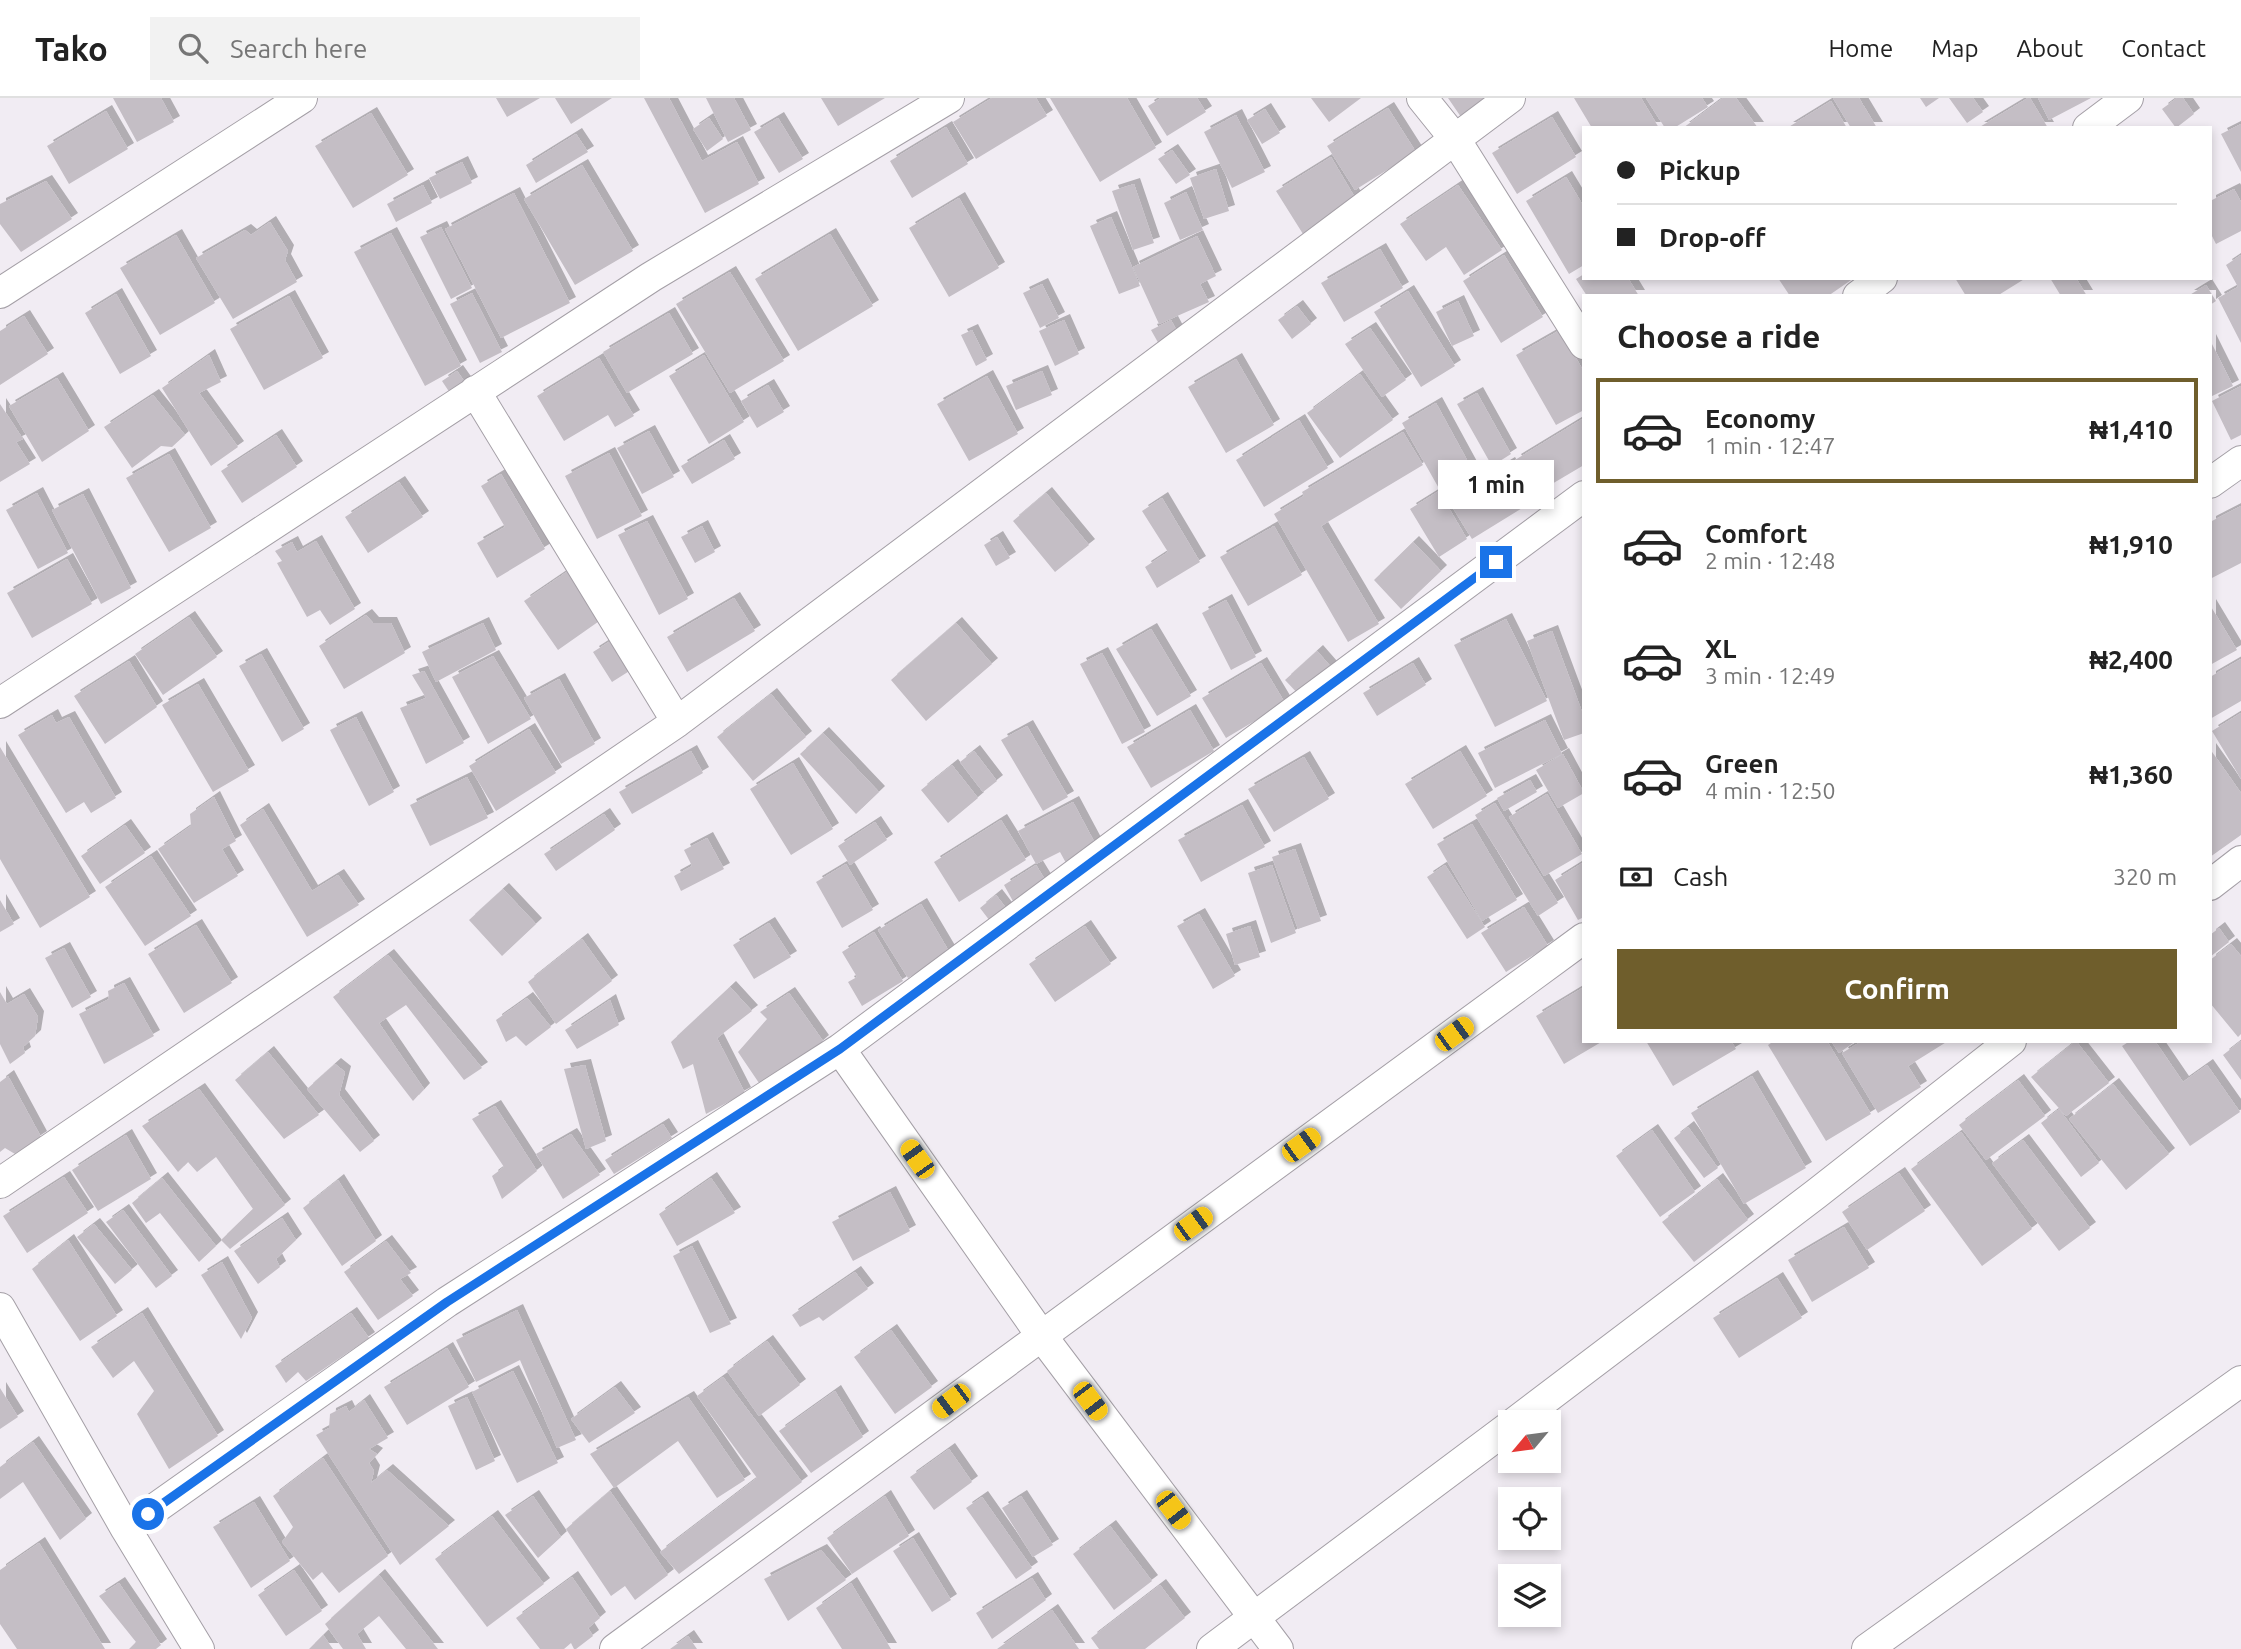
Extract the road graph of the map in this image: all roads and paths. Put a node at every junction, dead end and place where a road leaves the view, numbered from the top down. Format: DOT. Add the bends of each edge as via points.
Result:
graph roads {
  1 [pos="302,98"];
  2 [pos="949,98"];
  3 [pos="1422,98"];
  4 [pos="1510,98"];
  5 [pos="2128,98"];
  6 [pos="2091,126"];
  7 [pos="1455,139"];
  8 [pos="1879,280"];
  9 [pos="0,293"];
  10 [pos="1861,294"];
  11 [pos="1582,341"];
  12 [pos="475,391"];
  13 [pos="2241,461"];
  14 [pos="2212,482"];
  15 [pos="1582,497"];
  16 [pos="0,703"];
  17 [pos="677,722"];
  18 [pos="2241,862"];
  19 [pos="2212,884"];
  20 [pos="1582,939"];
  21 [pos="2008,1043"];
  22 [pos="840,1049"];
  23 [pos="0,1183"];
  24 [pos="0,1308"];
  25 [pos="1041,1335"];
  26 [pos="2241,1381"];
  27 [pos="1531,1410"];
  28 [pos="1498,1435"];
  29 [pos="126,1529"];
  30 [pos="1255,1619"];
  31 [pos="199,1649"];
  32 [pos="615,1649"];
  33 [pos="1212,1649"];
  34 [pos="1278,1649"];
  35 [pos="1867,1649"];
  1 -- 9 [label="street"];
  2 -- 12 [label="street" via="651,277"];
  3 -- 7 [label="street"];
  4 -- 7 [label="street"];
  5 -- 6 [label="street"];
  7 -- 11 [label="street"];
  7 -- 17 [label="street"];
  8 -- 10 [label="street"];
  12 -- 16 [label="street"];
  12 -- 17 [label="street"];
  13 -- 14 [label="street"];
  15 -- 22 [label="street"];
  17 -- 23 [label="street"];
  18 -- 19 [label="street"];
  20 -- 25 [label="street"];
  21 -- 27 [label="street"];
  22 -- 25 [label="street"];
  22 -- 29 [label="street" via="447,1302"];
  24 -- 29 [label="street"];
  25 -- 30 [label="street"];
  25 -- 32 [label="street"];
  26 -- 35 [label="street"];
  28 -- 30 [label="street"];
  29 -- 31 [label="street"];
  30 -- 33 [label="street"];
  30 -- 34 [label="street"];
}
